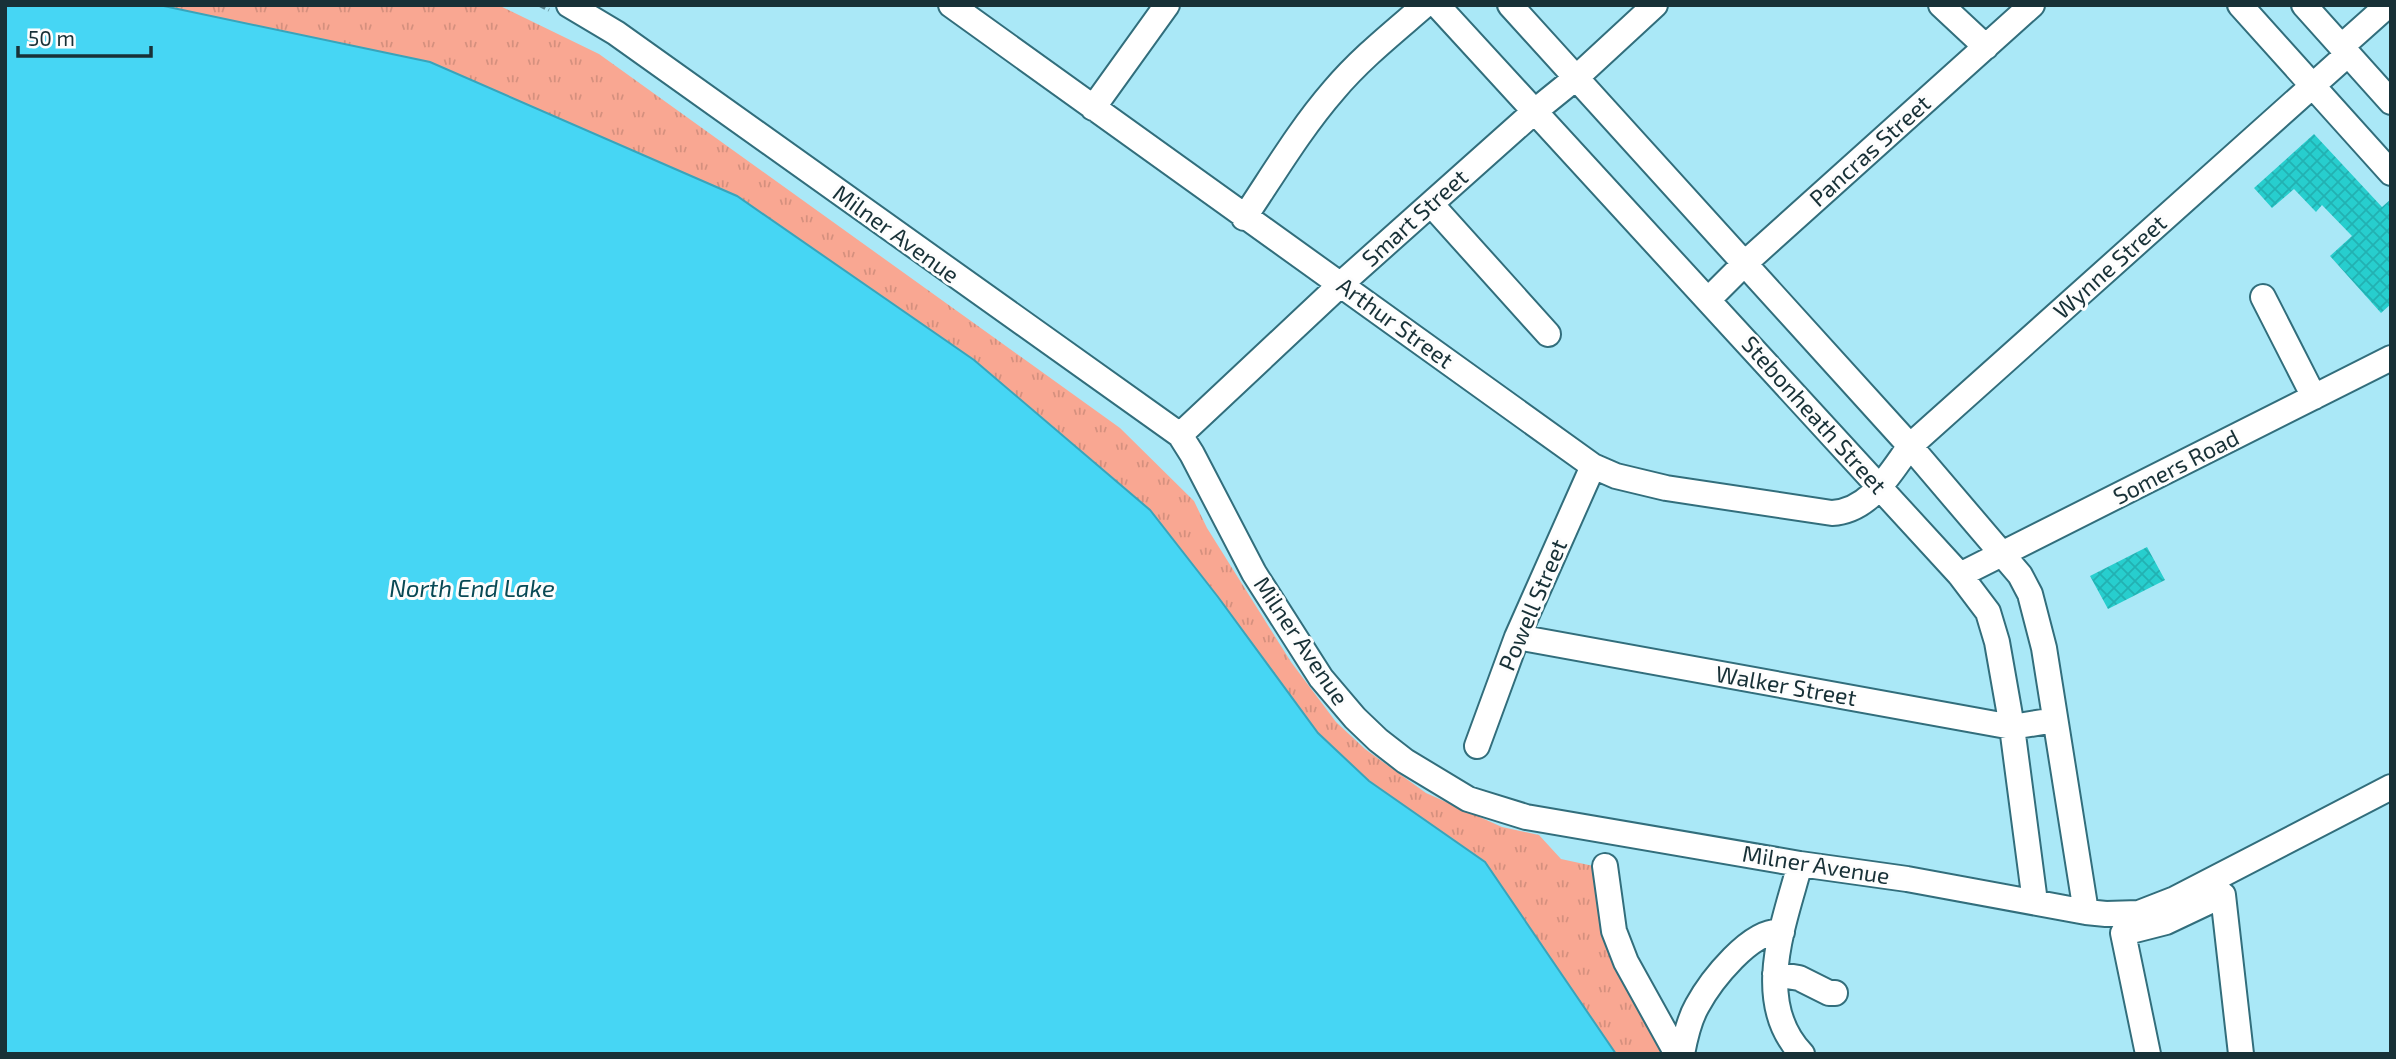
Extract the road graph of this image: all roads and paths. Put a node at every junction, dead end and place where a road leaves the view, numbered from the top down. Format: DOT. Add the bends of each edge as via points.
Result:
graph roads {
  1 [pos="569,5"];
  2 [pos="951,5"];
  3 [pos="1167,5"];
  4 [pos="1425,5"];
  5 [pos="1437,5"];
  6 [pos="1510,5"];
  7 [pos="1655,5"];
  8 [pos="1941,5"];
  9 [pos="2032,5"];
  10 [pos="2240,5"];
  11 [pos="2304,5"];
  12 [pos="2388,5"];
  13 [pos="1986,47"];
  14 [pos="2344,50"];
  15 [pos="1577,78"];
  16 [pos="2312,86"];
  17 [pos="2391,102"];
  18 [pos="1093,108"];
  19 [pos="1535,111"];
  20 [pos="2391,173"];
  21 [pos="1431,204"];
  22 [pos="1244,218"];
  23 [pos="1744,264"];
  24 [pos="1341,284"];
  25 [pos="2263,297"];
  26 [pos="1709,299"];
  27 [pos="1548,334"];
  28 [pos="2391,358"];
  29 [pos="2314,397"];
  30 [pos="1180,435"];
  31 [pos="1910,446"];
  32 [pos="1593,467"];
  33 [pos="1880,486"];
  34 [pos="2003,554"];
  35 [pos="1960,575"];
  36 [pos="1517,637"];
  37 [pos="2055,720"];
  38 [pos="2012,727"];
  39 [pos="1477,746"];
  40 [pos="2391,787"];
  41 [pos="1800,864"];
  42 [pos="1605,866"];
  43 [pos="2035,902"];
  44 [pos="2086,912"];
  45 [pos="1782,932"];
  46 [pos="1775,974"];
  47 [pos="1835,993"];
  48 [pos="1679,1054"];
  49 [pos="1802,1054"];
  50 [pos="2148,1054"];
  51 [pos="2241,1054"];
  1 -- 30 [label="street, Milner Avenue" via="616,33"];
  2 -- 18 [label="street, Arthur Street"];
  3 -- 18 [label="street"];
  4 -- 22 [label="street" via="1335,89"];
  5 -- 19 [label="street, Stebonheath Street"];
  6 -- 15 [label="street"];
  7 -- 15 [label="street, Smart Street"];
  8 -- 13 [label="street"];
  9 -- 13 [label="street, Pancras Street"];
  10 -- 16 [label="street"];
  11 -- 14 [label="street"];
  12 -- 14 [label="street, Wynne Street"];
  13 -- 23 [label="street, Pancras Street"];
  14 -- 16 [label="street, Wynne Street"];
  14 -- 17 [label="street"];
  15 -- 19 [label="street, Smart Street"];
  15 -- 23 [label="street"];
  16 -- 20 [label="street"];
  16 -- 31 [label="street, Wynne Street"];
  18 -- 22 [label="street, Arthur Street"];
  19 -- 21 [label="street, Smart Street"];
  19 -- 26 [label="street, Stebonheath Street"];
  21 -- 24 [label="street, Smart Street"];
  21 -- 27 [label="street"];
  22 -- 24 [label="street, Arthur Street"];
  23 -- 26 [label="street, Pancras Street"];
  23 -- 31 [label="street"];
  24 -- 30 [label="street, Smart Street"];
  24 -- 32 [label="street, Arthur Street"];
  25 -- 29 [label="street"];
  26 -- 33 [label="street, Stebonheath Street"];
  28 -- 29 [label="street, Somers Road"];
  29 -- 34 [label="street, Somers Road"];
  30 -- 41 [label="street, Milner Avenue" via="1254,573 1321,678 1362,725 1405,761 1468,799 1526,817"];
  31 -- 33 [label="street, Wynne Street"];
  31 -- 34 [label="street"];
  32 -- 33 [label="street, Arthur Street" via="1655,485 1832,513 1856,508"];
  32 -- 36 [label="street, Powell Street"];
  33 -- 35 [label="street, Stebonheath Street"];
  34 -- 35 [label="street, Somers Road"];
  34 -- 37 [label="street" via="2020,575 2037,615"];
  35 -- 38 [label="street, Stebonheath Street" via="1993,624"];
  36 -- 38 [label="street, Walker Street"];
  36 -- 39 [label="street, Powell Street"];
  37 -- 38 [label="street, Walker Street"];
  37 -- 44 [label="street"];
  38 -- 43 [label="street, Stebonheath Street"];
  40 -- 44 [label="street, Milner Avenue" via="2154,909 2128,914"];
  41 -- 43 [label="street, Milner Avenue"];
  41 -- 45 [label="street"];
  42 -- 48 [label="street" via="1614,931 1626,962"];
  43 -- 44 [label="street, Milner Avenue"];
  45 -- 46 [label="street"];
  45 -- 48 [label="street" via="1766,933 1755,940 1723,970 1696,1007"];
  46 -- 47 [label="street"];
  46 -- 49 [label="street" via="1783,1028"];
  50 -- 51 [label="street" via="2123,933 2166,922 2223,895"];
}
